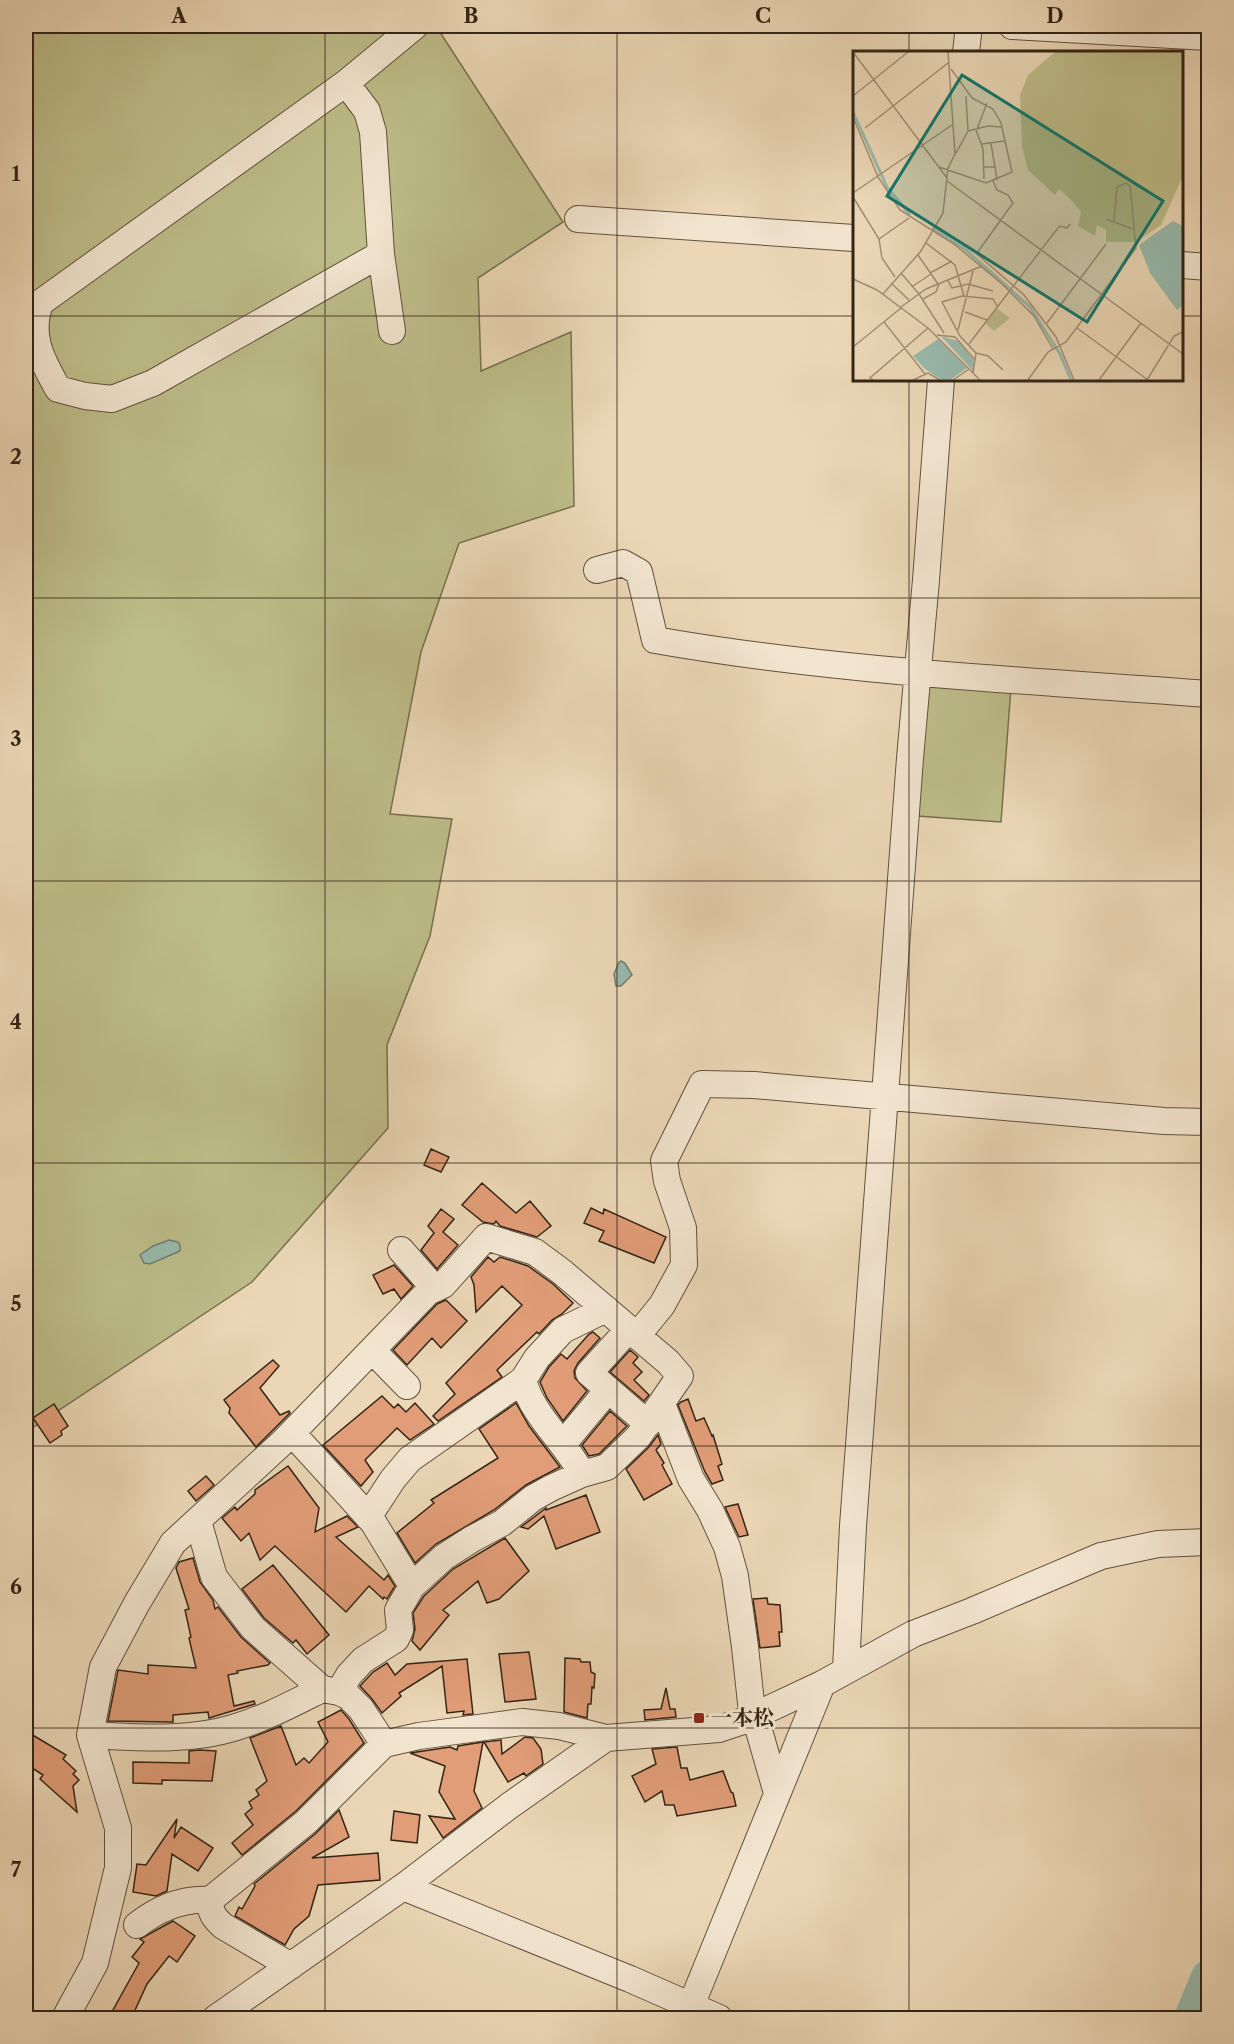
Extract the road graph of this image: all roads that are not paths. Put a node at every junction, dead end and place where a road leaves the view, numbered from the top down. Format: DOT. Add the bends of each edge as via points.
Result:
graph roads {
  1 [pos="415,26"];
  2 [pos="969,26"];
  3 [pos="1012,26"];
  4 [pos="1209,37"];
  5 [pos="966,51"];
  6 [pos="346,83"];
  7 [pos="578,219"];
  8 [pos="853,238"];
  9 [pos="381,254"];
  10 [pos="1183,265"];
  11 [pos="1209,267"];
  12 [pos="392,331"];
  13 [pos="941,381"];
  14 [pos="597,570"];
  15 [pos="918,672"];
  16 [pos="1209,694"];
  17 [pos="886,1096"];
  18 [pos="1209,1122"];
  19 [pos="401,1250"];
  20 [pos="435,1289"];
  21 [pos="606,1310"];
  22 [pos="633,1333"];
  23 [pos="372,1350"];
  24 [pos="523,1380"];
  25 [pos="406,1386"];
  26 [pos="608,1390"];
  27 [pos="655,1414"];
  28 [pos="292,1433"];
  29 [pos="563,1444"];
  30 [pos="582,1474"];
  31 [pos="368,1517"];
  32 [pos="198,1521"];
  33 [pos="1209,1542"];
  34 [pos="412,1586"];
  35 [pos="846,1669"];
  36 [pos="822,1684"];
  37 [pos="331,1690"];
  38 [pos="756,1715"];
  39 [pos="90,1735"];
  40 [pos="606,1738"];
  41 [pos="384,1744"];
  42 [pos="777,1793"];
  43 [pos="404,1887"];
  44 [pos="210,1900"];
  45 [pos="137,1925"];
  46 [pos="291,1966"];
  47 [pos="689,2013"];
  48 [pos="65,2019"];
  49 [pos="216,2019"];
  50 [pos="719,2019"];
  1 -- 6 [label="street"];
  2 -- 5 [label="street"];
  3 -- 4 [label="street"];
  6 -- 9 [label="street" via="367,111 373,132"];
  6 -- 9 [label="street" via="40,303 34,326 39,354 58,388 112,399 153,383"];
  7 -- 8 [label="street"];
  9 -- 12 [label="street"];
  10 -- 11 [label="street"];
  13 -- 15 [label="street"];
  14 -- 15 [label="street" via="623,563 639,572 655,640 735,653"];
  15 -- 16 [label="street"];
  15 -- 17 [label="street"];
  17 -- 18 [label="street"];
  17 -- 22 [label="street" via="702,1084 664,1161 683,1228 684,1265 662,1305"];
  17 -- 35 [label="street"];
  19 -- 20 [label="street"];
  20 -- 21 [label="street" via="486,1237 535,1252"];
  20 -- 23 [label="street"];
  21 -- 22 [label="street"];
  21 -- 24 [label="street" via="563,1330"];
  22 -- 26 [label="street" via="589,1373"];
  22 -- 27 [label="street" via="680,1376"];
  23 -- 25 [label="street"];
  23 -- 28 [label="street"];
  24 -- 29 [label="street" via="537,1411"];
  24 -- 31 [label="street" via="410,1459"];
  26 -- 27 [label="street"];
  26 -- 29 [label="street"];
  27 -- 30 [label="street" via="607,1467"];
  27 -- 38 [label="street" via="727,1547"];
  28 -- 31 [label="street"];
  28 -- 32 [label="street"];
  29 -- 30 [label="street"];
  30 -- 34 [label="street" via="533,1498 502,1523 444,1557"];
  31 -- 34 [label="street"];
  32 -- 37 [label="street" via="214,1577 253,1628"];
  32 -- 39 [label="street" via="173,1543 103,1667"];
  33 -- 35 [label="street" via="1158,1544 1101,1556 913,1634"];
  34 -- 37 [label="street" via="398,1610 400,1630 396,1639 363,1660"];
  35 -- 36 [label="street"];
  36 -- 38 [label="street"];
  36 -- 42 [label="street"];
  37 -- 39 [label="street" via="232,1728 175,1738"];
  37 -- 41 [label="street" via="348,1696 361,1709"];
  38 -- 40 [label="street" via="719,1729"];
  38 -- 42 [label="street"];
  39 -- 48 [label="street" via="118,1828 118,1868 95,1963"];
  40 -- 41 [label="street" via="560,1726 522,1722"];
  40 -- 43 [label="street"];
  41 -- 44 [label="street" via="306,1822"];
  42 -- 47 [label="street"];
  43 -- 46 [label="street"];
  43 -- 47 [label="street" via="630,1979"];
  44 -- 45 [label="street" via="197,1899 162,1908"];
  44 -- 46 [label="street" via="210,1909 223,1926"];
  46 -- 49 [label="street"];
  47 -- 50 [label="street"];
}
